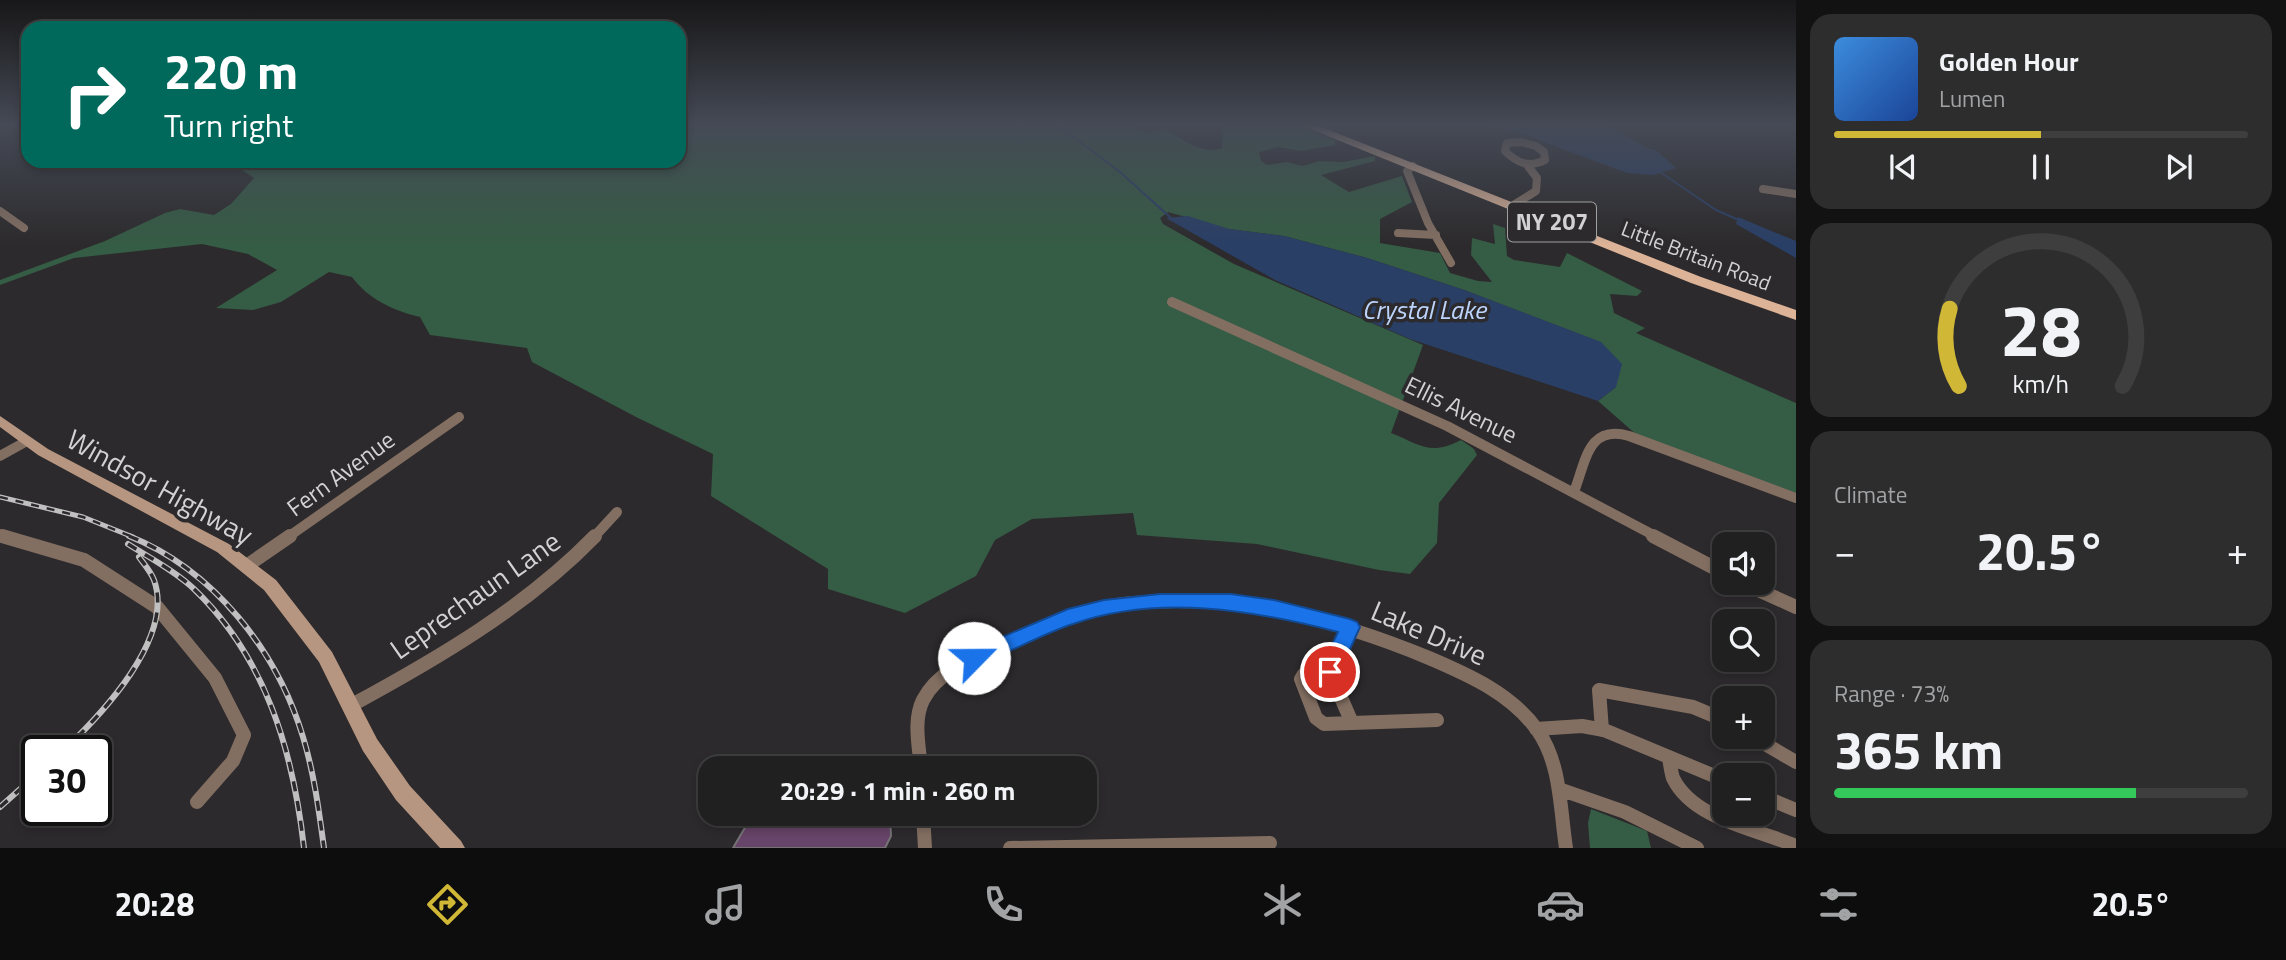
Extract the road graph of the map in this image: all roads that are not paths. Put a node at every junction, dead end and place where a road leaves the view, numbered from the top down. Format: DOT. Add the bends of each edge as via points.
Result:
graph roads {
  1 [pos="1413,166"];
  2 [pos="1528,166"];
  3 [pos="1763,189"];
  4 [pos="1796,194"];
  5 [pos="1511,205"];
  6 [pos="0,211"];
  7 [pos="23,228"];
  8 [pos="1398,233"];
  9 [pos="1436,235"];
  10 [pos="1451,263"];
  11 [pos="1172,302"];
  12 [pos="1796,316"];
  13 [pos="459,417"];
  14 [pos="0,420"];
  15 [pos="27,441"];
  16 [pos="0,456"];
  17 [pos="1574,492"];
  18 [pos="1796,498"];
  19 [pos="617,512"];
  20 [pos="0,535"];
  21 [pos="248,565"];
  22 [pos="1712,567"];
  23 [pos="1770,595"];
  24 [pos="1796,607"];
  25 [pos="1350,627"];
  26 [pos="1330,672"];
  27 [pos="351,706"];
  28 [pos="1712,715"];
  29 [pos="1437,720"];
  30 [pos="1352,723"];
  31 [pos="1536,729"];
  32 [pos="1602,730"];
  33 [pos="1774,749"];
  34 [pos="920,756"];
  35 [pos="1669,757"];
  36 [pos="1796,762"];
  37 [pos="1712,775"];
  38 [pos="1559,789"];
  39 [pos="1775,801"];
  40 [pos="197,802"];
  41 [pos="1796,810"];
  42 [pos="924,826"];
  43 [pos="1270,843"];
  44 [pos="1796,846"];
  45 [pos="454,848"];
  46 [pos="925,848"];
  47 [pos="1010,848"];
  48 [pos="1566,848"];
  49 [pos="1697,848"];
  1 -- 5 [label="main road, Little Britain Road / NY 207"];
  1 -- 9 [label="street" via="1407,171 1408,178"];
  2 -- 5 [label="street" via="1537,178 1536,191"];
  3 -- 4 [label="street"];
  5 -- 12 [label="main road, Little Britain Road / NY 207"];
  6 -- 7 [label="street"];
  8 -- 9 [label="street"];
  9 -- 10 [label="street"];
  11 -- 17 [label="street, Ellis Avenue" via="1447,426"];
  13 -- 21 [label="street, Fern Avenue"];
  14 -- 15 [label="main road, Windsor Highway"];
  15 -- 16 [label="street"];
  15 -- 21 [label="main road, Windsor Highway"];
  17 -- 18 [label="street" via="1601,435 1618,433"];
  17 -- 22 [label="street, Ellis Avenue"];
  19 -- 27 [label="street, Leprechaun Lane" via="571,560 532,591 407,675"];
  20 -- 40 [label="street" via="85,560 118,579 157,607 215,678 244,742"];
  21 -- 27 [label="main road, Windsor Highway" via="299,620 326,657"];
  23 -- 24 [label="street"];
  25 -- 26 [label="street"];
  25 -- 31 [label="street, Lake Drive" via="1475,679 1520,711"];
  25 -- 34 [label="street, Lake Drive" via="1231,602 1136,603 1068,617 965,662 935,682 921,703"];
  26 -- 30 [label="street"];
  26 -- 30 [label="street" via="1304,674 1301,679 1316,718 1324,724"];
  27 -- 45 [label="main road, Windsor Highway" via="370,745 403,793"];
  28 -- 32 [label="street" via="1600,690"];
  29 -- 30 [label="street"];
  31 -- 32 [label="street" via="1582,726"];
  31 -- 38 [label="street, Lake Drive" via="1557,772"];
  32 -- 35 [label="street"];
  33 -- 36 [label="street"];
  35 -- 37 [label="street"];
  35 -- 44 [label="street" via="1676,786 1698,806"];
  38 -- 48 [label="street, Lake Drive"];
  38 -- 49 [label="street" via="1625,813"];
  39 -- 41 [label="street"];
  42 -- 46 [label="street"];
  43 -- 47 [label="street"];
}
